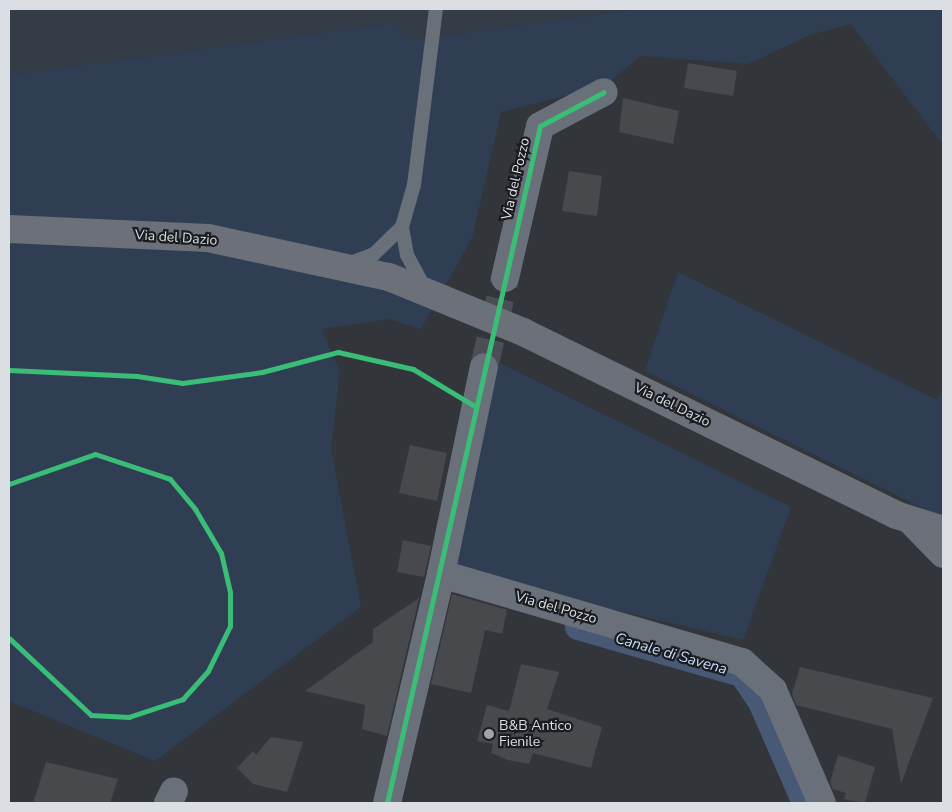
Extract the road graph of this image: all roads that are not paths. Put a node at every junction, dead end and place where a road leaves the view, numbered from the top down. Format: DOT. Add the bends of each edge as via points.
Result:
graph roads {
  1 [pos="436,9"];
  2 [pos="604,92"];
  3 [pos="402,227"];
  4 [pos="9,229"];
  5 [pos="340,266"];
  6 [pos="505,278"];
  7 [pos="428,293"];
  8 [pos="484,367"];
  9 [pos="913,523"];
  10 [pos="943,530"];
  11 [pos="943,554"];
  12 [pos="442,574"];
  13 [pos="387,803"];
  14 [pos="822,803"];
  1 -- 3 [label="lane" via="414,185"];
  2 -- 6 [label="street, Via del Pozzo" via="540,126"];
  3 -- 5 [label="lane" via="374,254"];
  3 -- 7 [label="lane" via="407,255"];
  4 -- 5 [label="main road, Via del Dazio" via="208,238"];
  5 -- 7 [label="main road, Via del Dazio" via="389,277"];
  7 -- 9 [label="main road, Via del Dazio" via="523,332"];
  8 -- 12 [label="street"];
  9 -- 10 [label="main road, Via del Dazio"];
  9 -- 11 [label="main road, Via del Dazio"];
  12 -- 13 [label="street"];
  12 -- 14 [label="street, Via del Pozzo" via="742,662 773,690"];
}
